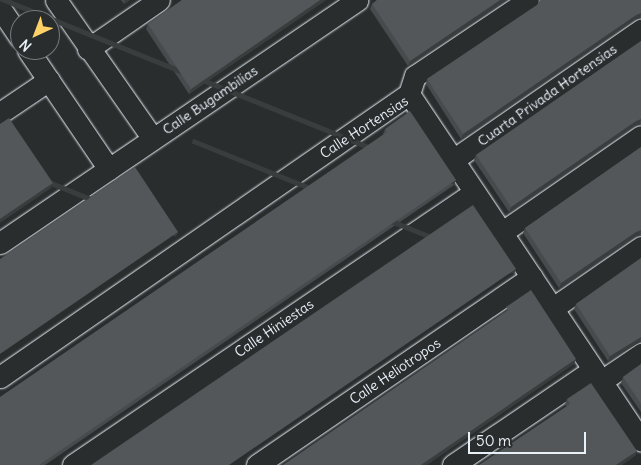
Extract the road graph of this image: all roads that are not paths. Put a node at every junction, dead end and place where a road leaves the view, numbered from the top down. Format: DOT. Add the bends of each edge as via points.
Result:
graph roads {
  1 [pos="56,0"];
  2 [pos="159,0"];
  3 [pos="356,0"];
  4 [pos="528,0"];
  5 [pos="0,8"];
  6 [pos="10,23"];
  7 [pos="641,30"];
  8 [pos="88,48"];
  9 [pos="35,60"];
  10 [pos="49,80"];
  11 [pos="409,94"];
  12 [pos="0,113"];
  13 [pos="641,136"];
  14 [pos="153,139"];
  15 [pos="453,160"];
  16 [pos="110,169"];
  17 [pos="474,192"];
  18 [pos="501,233"];
  19 [pos="0,243"];
  20 [pos="641,247"];
  21 [pos="532,277"];
  22 [pos="553,308"];
  23 [pos="641,354"];
  24 [pos="596,376"];
  25 [pos="0,377"];
  26 [pos="641,441"];
  27 [pos="73,465"];
  28 [pos="257,465"];
  29 [pos="453,465"];
  1 -- 8 [label="street, Calle Bugambilias"];
  2 -- 8 [label="street"];
  3 -- 14 [label="street, Calle Bugambilias"];
  4 -- 11 [label="street" via="414,76"];
  5 -- 6 [label="street"];
  7 -- 15 [label="street, Cuarta Privada Hortensias"];
  8 -- 14 [label="street, Calle Bugambilias"];
  9 -- 10 [label="street"];
  10 -- 12 [label="street"];
  10 -- 16 [label="street"];
  11 -- 15 [label="street, Calle Hortensias"];
  11 -- 25 [label="street, Calle Hortensias"];
  13 -- 18 [label="street"];
  14 -- 16 [label="street"];
  15 -- 17 [label="street, Calle Hortensias"];
  16 -- 19 [label="street"];
  17 -- 18 [label="street, Calle Hortensias"];
  17 -- 27 [label="street, Calle Hiniestas"];
  18 -- 21 [label="street, Calle Hortensias"];
  20 -- 22 [label="street"];
  21 -- 22 [label="street, Calle Hortensias"];
  21 -- 28 [label="street, Calle Heliotropos"];
  22 -- 24 [label="street, Calle Hortensias"];
  23 -- 24 [label="street"];
  24 -- 26 [label="street, Calle Hortensias"];
  24 -- 29 [label="street"];
}
